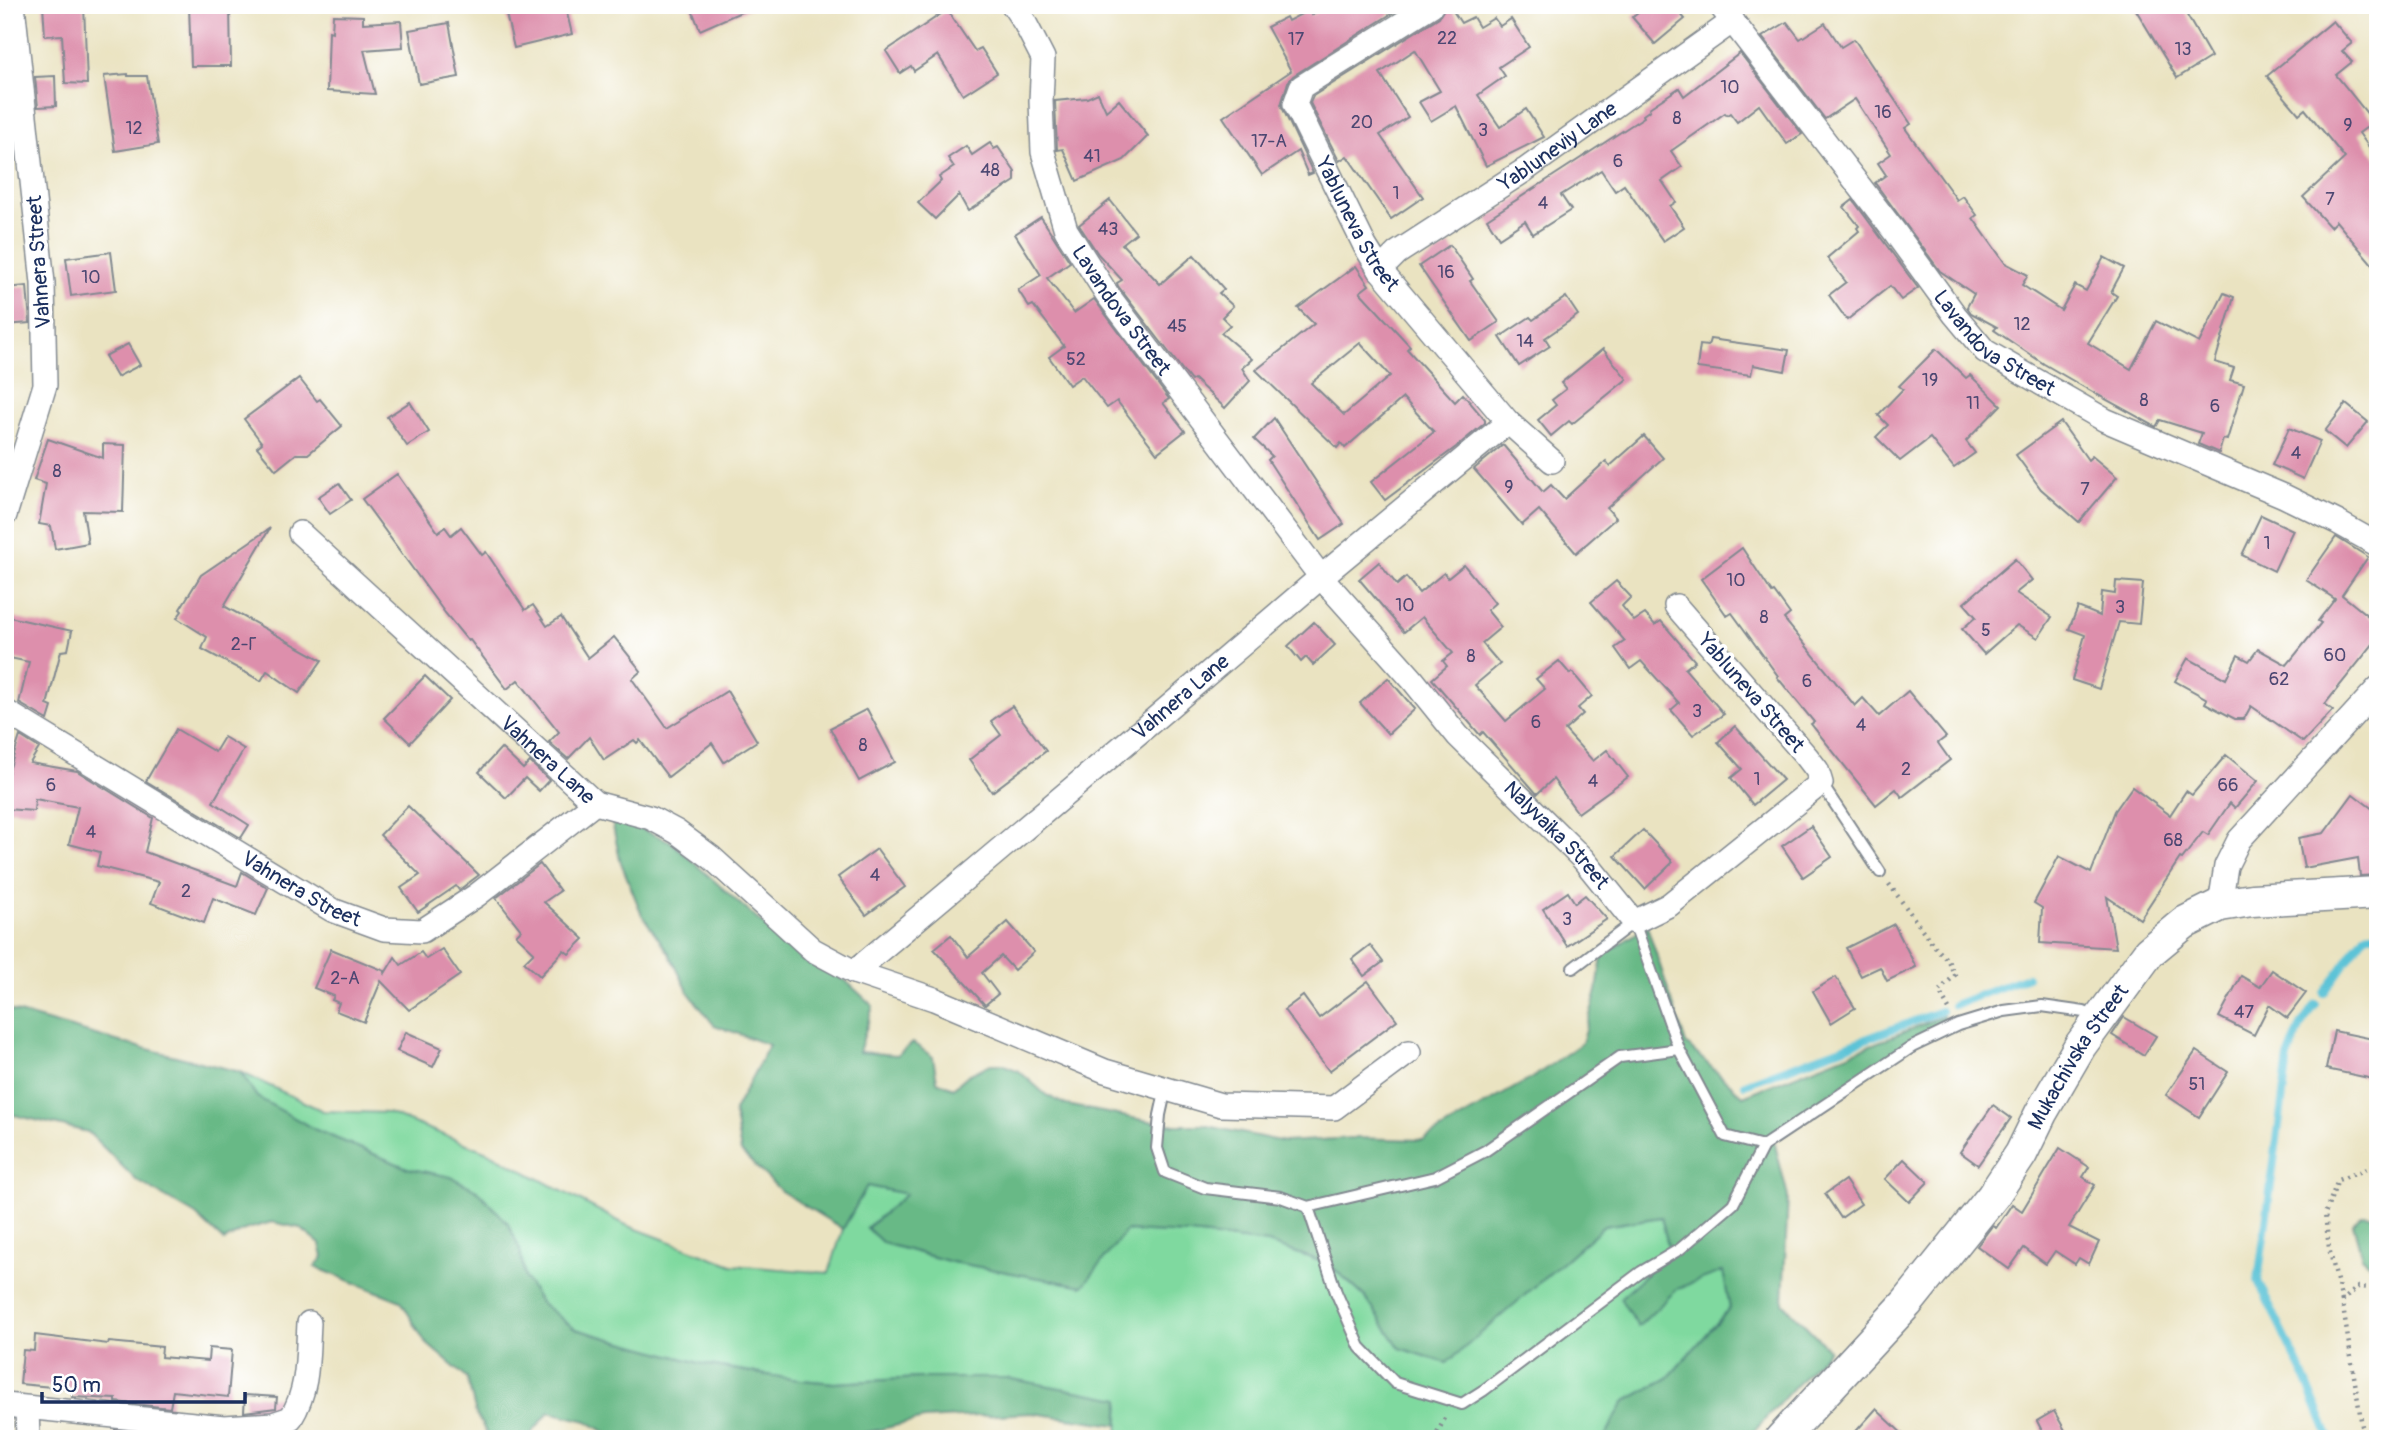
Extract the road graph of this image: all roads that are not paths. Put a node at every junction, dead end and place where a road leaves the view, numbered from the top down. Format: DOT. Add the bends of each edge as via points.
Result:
graph roads {
  1 [pos="13,5"];
  2 [pos="1013,5"];
  3 [pos="1432,5"];
  4 [pos="1727,13"];
  5 [pos="1380,270"];
  6 [pos="1508,422"];
  7 [pos="1552,461"];
  8 [pos="5,515"];
  9 [pos="300,533"];
  10 [pos="2378,545"];
  11 [pos="1321,577"];
  12 [pos="1676,606"];
  13 [pos="2378,688"];
  14 [pos="5,711"];
  15 [pos="1821,783"];
  16 [pos="595,803"];
  17 [pos="1880,872"];
  18 [pos="2378,892"];
  19 [pos="2220,905"];
  20 [pos="1634,922"];
  21 [pos="1573,968"];
  22 [pos="854,972"];
  23 [pos="2099,1018"];
  24 [pos="1679,1049"];
  25 [pos="1409,1052"];
  26 [pos="1166,1088"];
  27 [pos="1763,1146"];
  28 [pos="1308,1207"];
  29 [pos="309,1323"];
  30 [pos="16,1406"];
  31 [pos="29,1439"];
  32 [pos="1781,1439"];
  1 -- 8 [label="street, Vahnera Street" via="43,283 46,385"];
  2 -- 11 [label="street, Lavandova Street" via="1043,58 1043,152 1066,230 1107,295"];
  3 -- 5 [label="street, Yabluneva Street" via="1301,87 1295,104"];
  4 -- 5 [label="street, Yabluneviy Lane" via="1525,170 1397,253"];
  4 -- 10 [label="street, Lavandova Street" via="1985,351 2105,420 2284,496"];
  5 -- 6 [label="street, Yabluneva Street"];
  6 -- 7 [label="street, Yabluneva Street"];
  6 -- 11 [label="street, Vahnera Lane"];
  9 -- 16 [label="street, Vahnera Lane"];
  11 -- 20 [label="street, Nalyvaika Street" via="1458,736 1583,859"];
  11 -- 22 [label="street, Vahnera Lane"];
  12 -- 15 [label="street, Yabluneva Street" via="1807,757"];
  13 -- 19 [label="street" via="2239,840 2226,866"];
  14 -- 16 [label="street, Vahnera Street" via="332,910 384,929 422,931 477,895"];
  15 -- 17 [label="lane"];
  15 -- 20 [label="street" via="1670,905"];
  16 -- 22 [label="street, Vahnera Lane" via="651,818 677,832 813,950"];
  18 -- 19 [label="street, Mukachivska Street"];
  19 -- 23 [label="street, Mukachivska Street" via="2184,923 2149,952"];
  20 -- 21 [label="lane"];
  20 -- 24 [label="lane"];
  22 -- 26 [label="street, Vahnera Lane" via="934,999 1105,1071"];
  23 -- 27 [label="lane" via="2042,1006 2004,1011 1958,1025 1912,1047"];
  23 -- 32 [label="street, Mukachivska Street" via="1993,1196 1907,1303"];
  24 -- 27 [label="lane" via="1725,1136"];
  24 -- 28 [label="lane" via="1620,1057 1485,1152 1435,1177"];
  25 -- 26 [label="street, Vahnera Lane" via="1334,1108 1221,1105"];
  26 -- 28 [label="lane" via="1157,1148 1165,1172 1205,1188 1281,1197"];
  27 -- 28 [label="lane" via="1733,1205 1680,1249 1641,1272 1462,1404 1395,1382 1360,1347"];
  29 -- 30 [label="street" via="302,1400 291,1418 272,1424 224,1427"];
  30 -- 31 [label="street"];
}
